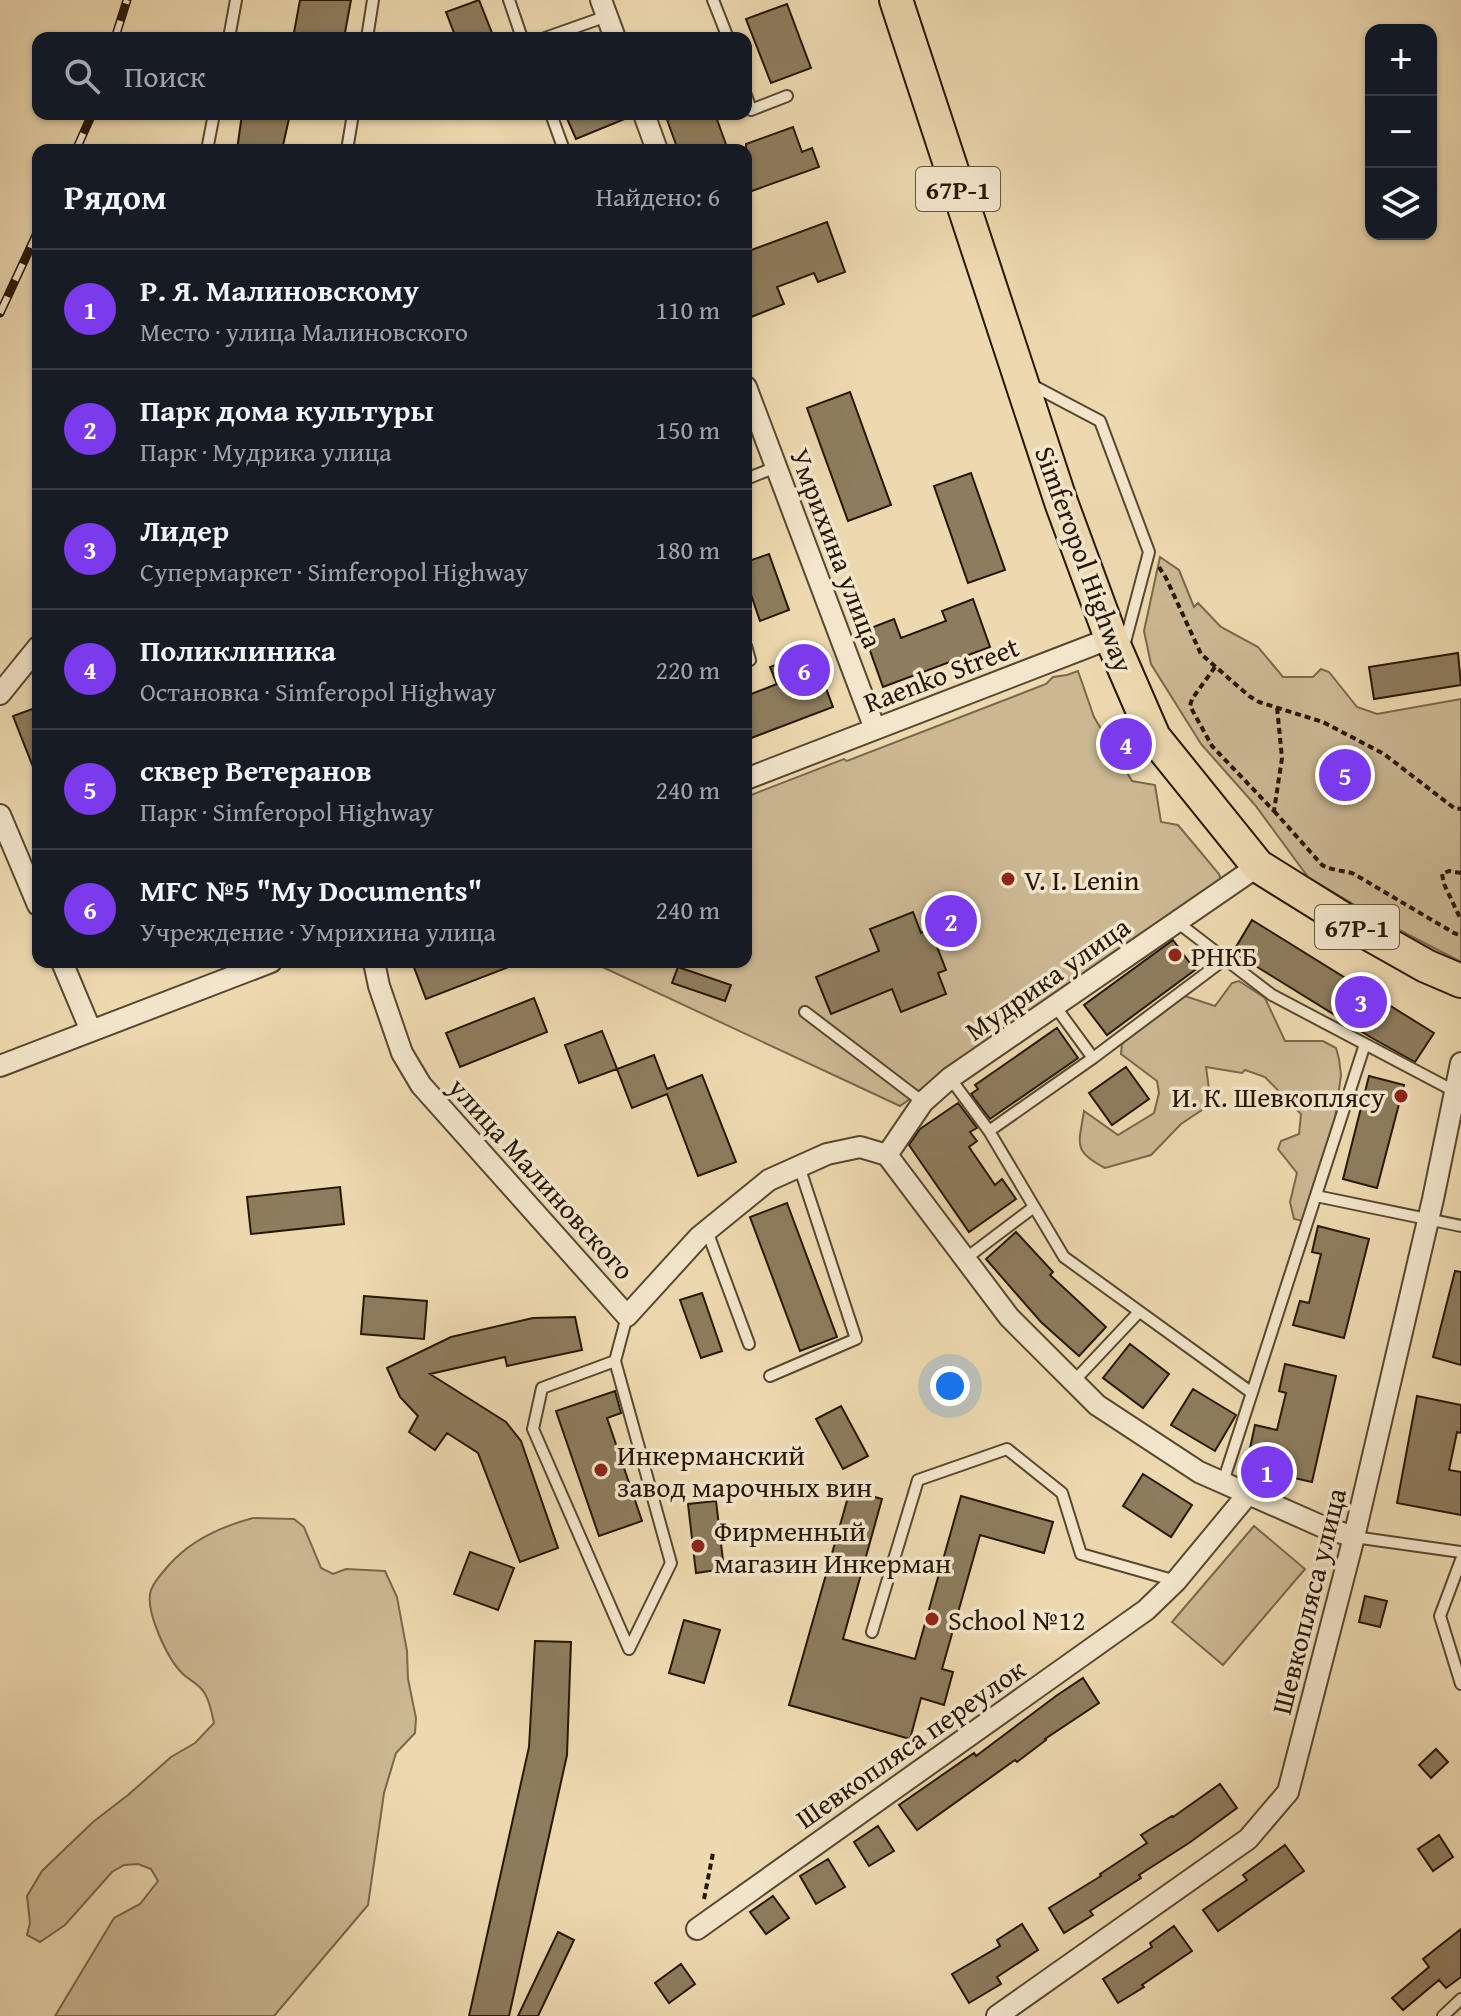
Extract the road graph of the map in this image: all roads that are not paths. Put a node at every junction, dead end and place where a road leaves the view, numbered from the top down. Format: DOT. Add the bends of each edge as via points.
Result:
graph roads {
  1 [pos="236,0"];
  2 [pos="373,0"];
  3 [pos="509,0"];
  4 [pos="713,0"];
  5 [pos="896,0"];
  6 [pos="604,8"];
  7 [pos="230,32"];
  8 [pos="368,32"];
  9 [pos="520,32"];
  10 [pos="557,32"];
  11 [pos="613,32"];
  12 [pos="726,32"];
  13 [pos="787,96"];
  14 [pos="752,110"];
  15 [pos="213,120"];
  16 [pos="352,120"];
  17 [pos="553,120"];
  18 [pos="646,120"];
  19 [pos="208,144"];
  20 [pos="348,144"];
  21 [pos="562,144"];
  22 [pos="655,144"];
  23 [pos="1020,379"];
  24 [pos="752,403"];
  25 [pos="776,467"];
  26 [pos="752,477"];
  27 [pos="1115,649"];
  28 [pos="32,654"];
  29 [pos="0,694"];
  30 [pos="875,729"];
  31 [pos="752,777"];
  32 [pos="0,815"];
  33 [pos="1258,866"];
  34 [pos="32,891"];
  35 [pos="1177,922"];
  36 [pos="1225,959"];
  37 [pos="65,968"];
  38 [pos="254,968"];
  39 [pos="375,968"];
  40 [pos="1461,981"];
  41 [pos="1055,1006"];
  42 [pos="805,1012"];
  43 [pos="91,1031"];
  44 [pos="1365,1044"];
  45 [pos="1093,1058"];
  46 [pos="1461,1063"];
  47 [pos="0,1066"];
  48 [pos="950,1078"];
  49 [pos="1458,1093"];
  50 [pos="923,1102"];
  51 [pos="989,1131"];
  52 [pos="887,1155"];
  53 [pos="799,1166"];
  54 [pos="1316,1196"];
  55 [pos="1034,1207"];
  56 [pos="1428,1220"];
  57 [pos="1461,1226"];
  58 [pos="707,1231"];
  59 [pos="965,1259"];
  60 [pos="1139,1312"];
  61 [pos="627,1316"];
  62 [pos="749,1344"];
  63 [pos="615,1361"];
  64 [pos="770,1376"];
  65 [pos="1074,1381"];
  66 [pos="1252,1393"];
  67 [pos="1223,1482"];
  68 [pos="1248,1494"];
  69 [pos="1354,1537"];
  70 [pos="1461,1552"];
  71 [pos="1461,1560"];
  72 [pos="1176,1581"];
  73 [pos="872,1632"];
  74 [pos="1461,1684"];
  75 [pos="697,1929"];
  76 [pos="1461,1999"];
  77 [pos="997,2016"];
  78 [pos="1443,2016"];
  1 -- 7 [label="lane"];
  2 -- 8 [label="lane"];
  3 -- 9 [label="lane"];
  4 -- 12 [label="lane"];
  5 -- 23 [label="main road, Simferopol Highway / 67Р-1"];
  6 -- 10 [label="lane"];
  6 -- 11 [label="street"];
  13 -- 14 [label="lane"];
  15 -- 19 [label="lane"];
  16 -- 20 [label="lane"];
  17 -- 21 [label="lane"];
  18 -- 22 [label="street"];
  23 -- 27 [label="main road, Simferopol Highway / 67Р-1"];
  23 -- 27 [label="lane" via="1100,421 1149,552"];
  24 -- 25 [label="street, Умрихина улица"];
  25 -- 26 [label="lane"];
  25 -- 30 [label="street, Умрихина улица"];
  27 -- 30 [label="street, Raenko Street"];
  27 -- 33 [label="main road, Simferopol Highway / 67Р-1" via="1154,737"];
  28 -- 29 [label="street"];
  30 -- 31 [label="street, Raenko Street"];
  32 -- 34 [label="street"];
  33 -- 35 [label="street, Мудрика улица"];
  33 -- 40 [label="main road, Simferopol Highway / 67Р-1" via="1348,922"];
  35 -- 36 [label="lane"];
  35 -- 41 [label="street, Мудрика улица"];
  36 -- 44 [label="lane" via="1272,995"];
  36 -- 45 [label="lane"];
  37 -- 43 [label="street"];
  38 -- 43 [label="street"];
  39 -- 61 [label="street, улица Малиновского" via="402,1053 421,1085"];
  41 -- 45 [label="lane"];
  41 -- 48 [label="street, Мудрика улица"];
  42 -- 50 [label="lane"];
  43 -- 47 [label="street"];
  44 -- 49 [label="lane"];
  44 -- 54 [label="lane"];
  45 -- 51 [label="lane"];
  46 -- 49 [label="street, Шевкопляса улица"];
  48 -- 50 [label="street, Мудрика улица"];
  48 -- 51 [label="lane"];
  49 -- 56 [label="street, Шевкопляса улица"];
  50 -- 52 [label="street, Мудрика улица"];
  51 -- 55 [label="lane"];
  52 -- 53 [label="street, улица Малиновского" via="860,1147"];
  52 -- 59 [label="street"];
  53 -- 58 [label="street, улица Малиновского" via="769,1180"];
  53 -- 64 [label="lane" via="856,1339"];
  54 -- 56 [label="lane"];
  54 -- 66 [label="lane"];
  55 -- 59 [label="lane"];
  55 -- 60 [label="lane" via="1064,1257"];
  56 -- 57 [label="lane"];
  56 -- 69 [label="street, Шевкопляса улица"];
  58 -- 61 [label="street, улица Малиновского"];
  58 -- 62 [label="lane"];
  59 -- 65 [label="street" via="1009,1317"];
  60 -- 65 [label="lane"];
  60 -- 66 [label="lane"];
  61 -- 63 [label="lane"];
  63 -- 63 [label="lane" via="542,1388 533,1429 629,1649 671,1563"];
  65 -- 67 [label="street" via="1097,1405"];
  66 -- 67 [label="lane"];
  67 -- 68 [label="street"];
  68 -- 69 [label="street"];
  68 -- 72 [label="street, Шевкопляса переулок"];
  69 -- 70 [label="lane"];
  69 -- 77 [label="street, Шевкопляса улица" via="1288,1792 1248,1839"];
  71 -- 74 [label="lane" via="1440,1616"];
  72 -- 73 [label="lane" via="1081,1554 1062,1493 1007,1449 918,1480"];
  72 -- 75 [label="street, Шевкопляса переулок" via="1146,1610"];
  76 -- 78 [label="lane"];
}
